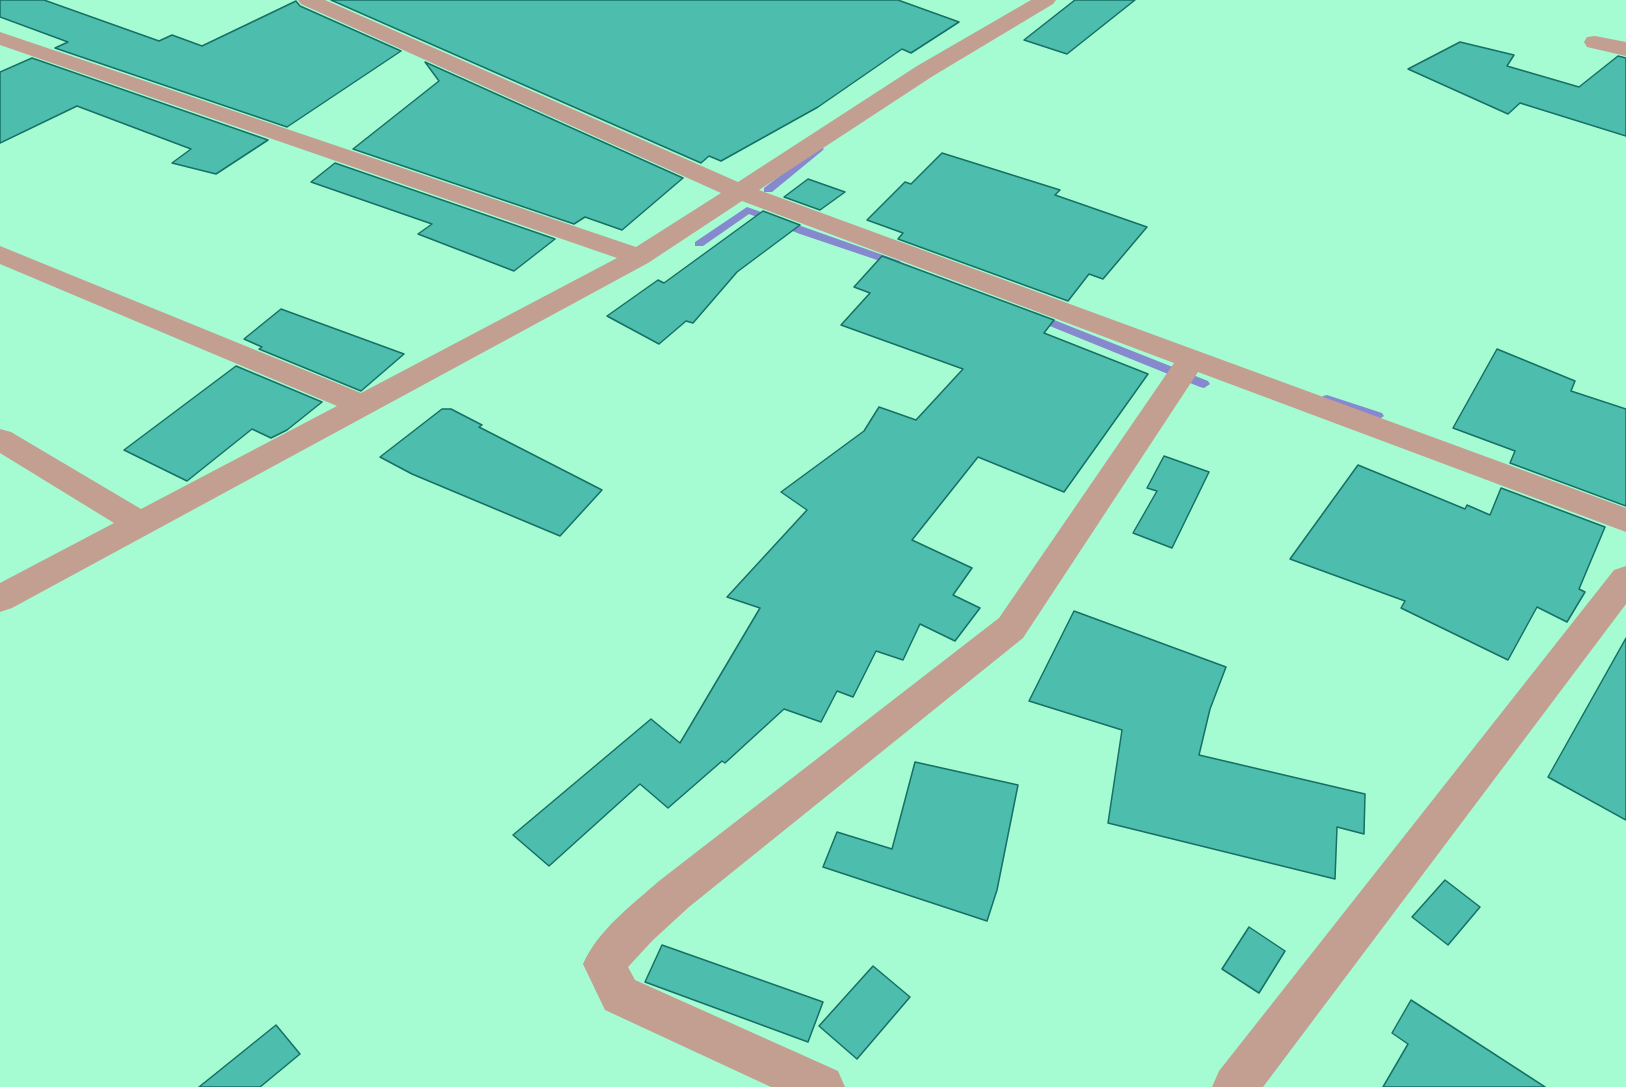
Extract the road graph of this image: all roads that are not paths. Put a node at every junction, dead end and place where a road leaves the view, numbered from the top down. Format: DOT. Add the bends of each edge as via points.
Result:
graph roads {
  1 [pos="308,0"];
  2 [pos="1046,0"];
  3 [pos="0,38"];
  4 [pos="1595,42"];
  5 [pos="1626,49"];
  6 [pos="740,192"];
  7 [pos="0,254"];
  8 [pos="639,257"];
  9 [pos="1192,359"];
  10 [pos="360,404"];
  11 [pos="0,439"];
  12 [pos="1626,520"];
  13 [pos="139,523"];
  14 [pos="1626,579"];
  15 [pos="0,599"];
  16 [pos="822,1087"];
  17 [pos="1235,1087"];
  1 -- 6 [label="street"];
  2 -- 6 [label="street" via="925,71"];
  3 -- 8 [label="street"];
  4 -- 5 [label="street"];
  6 -- 8 [label="street"];
  6 -- 9 [label="street"];
  7 -- 10 [label="street"];
  8 -- 10 [label="street"];
  9 -- 12 [label="street"];
  9 -- 16 [label="street" via="1011,628 674,894 604,964 620,995"];
  10 -- 13 [label="street"];
  11 -- 13 [label="street"];
  13 -- 15 [label="street"];
  14 -- 17 [label="street"];
}
